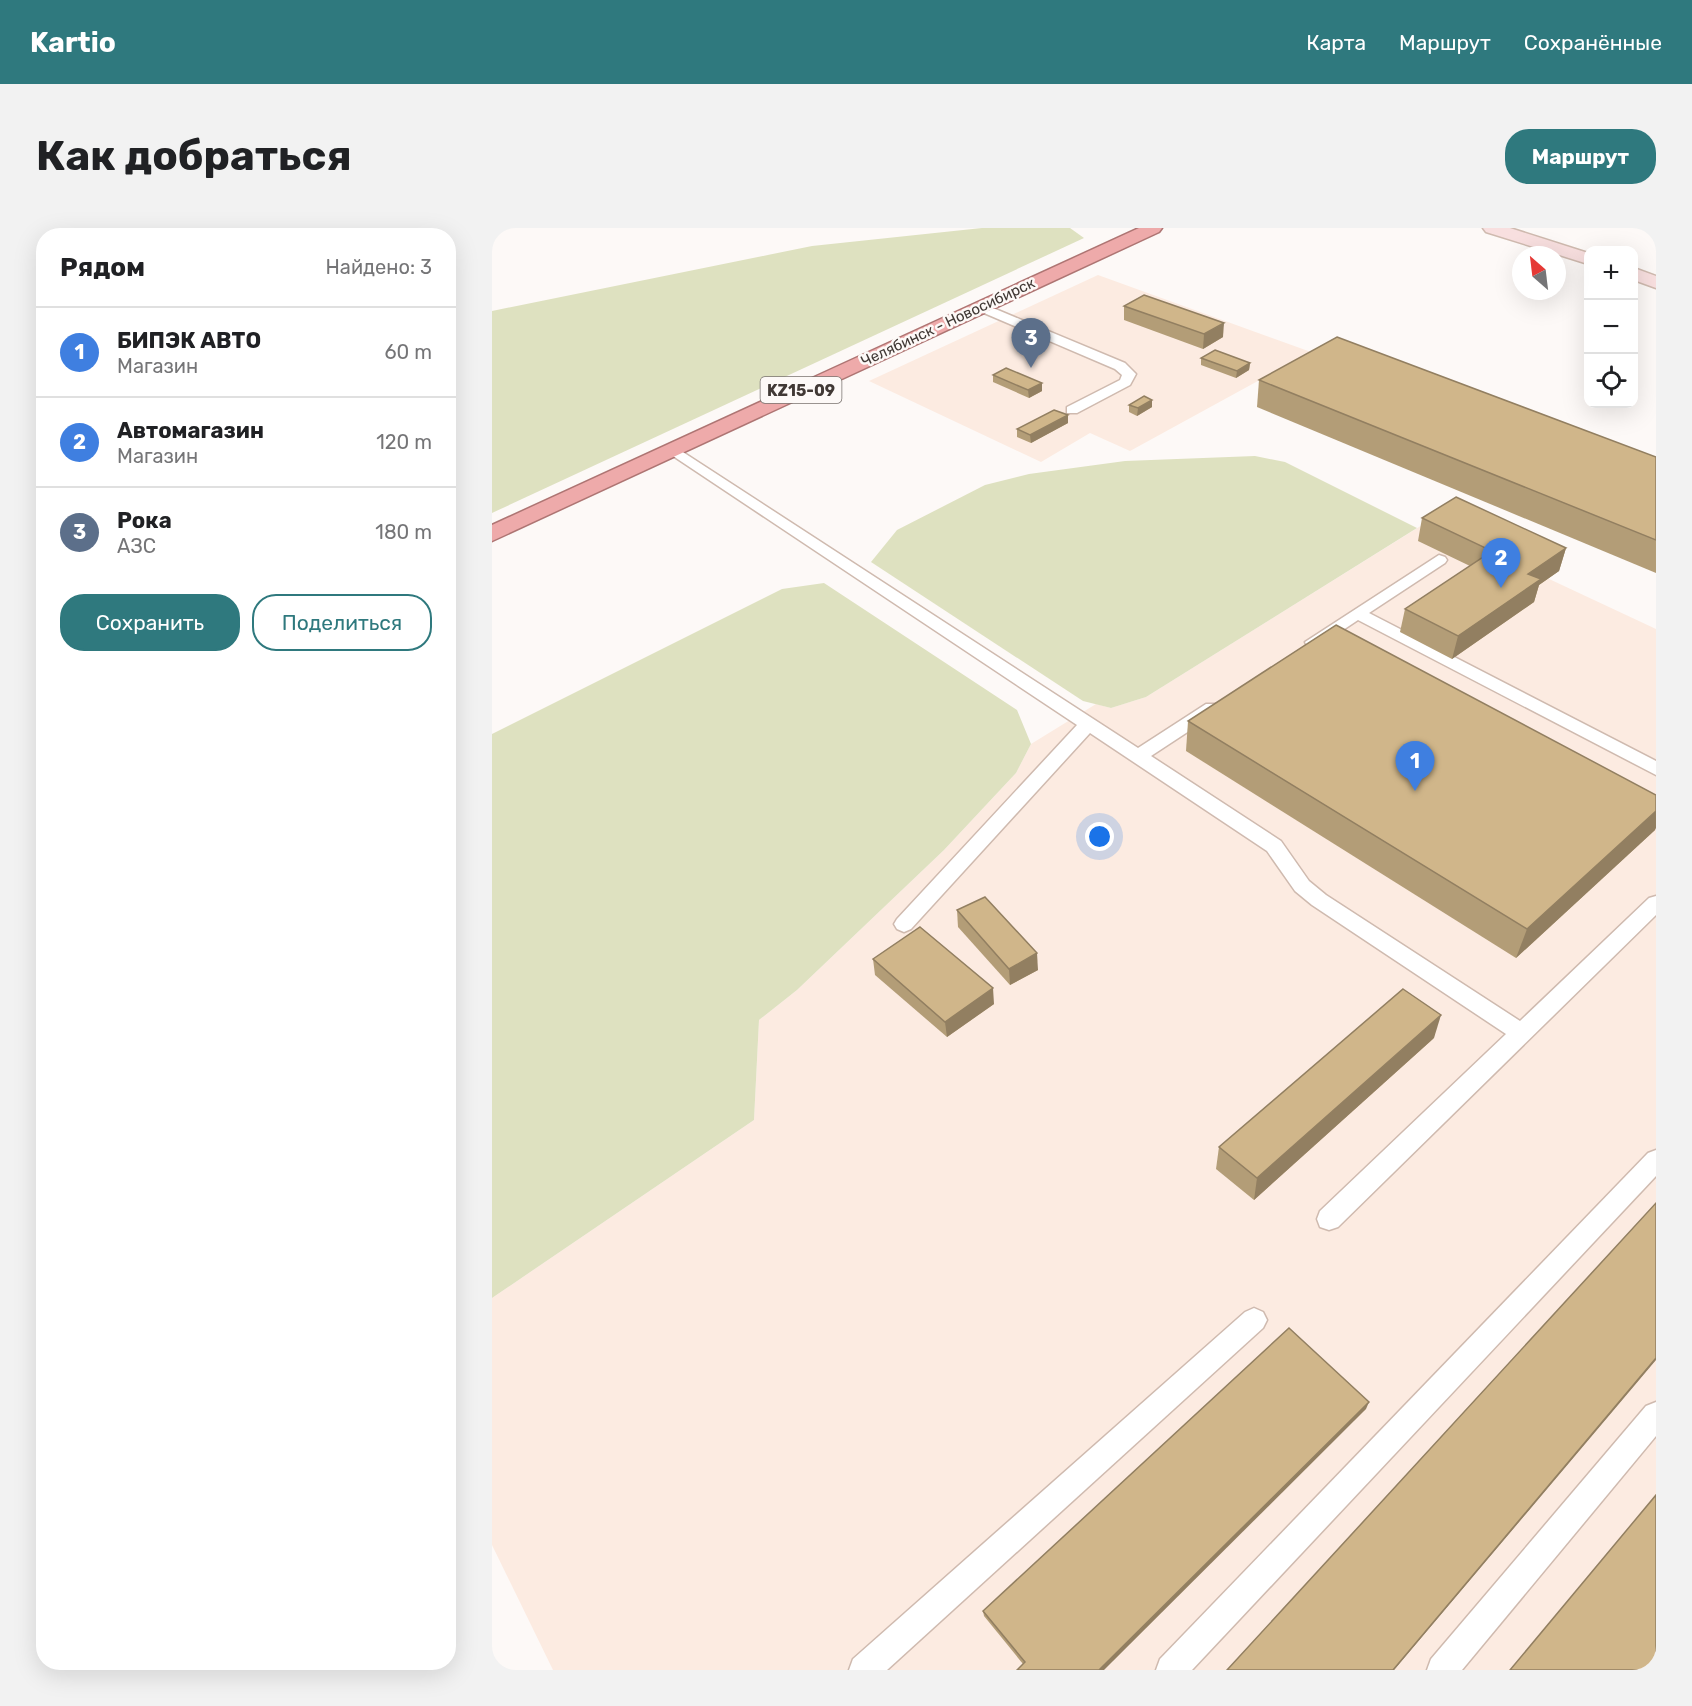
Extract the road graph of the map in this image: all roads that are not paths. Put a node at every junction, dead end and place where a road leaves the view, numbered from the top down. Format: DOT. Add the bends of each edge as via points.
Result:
graph roads {
  1 [pos="1153,228"];
  2 [pos="1164,228"];
  3 [pos="1492,228"];
  4 [pos="1514,228"];
  5 [pos="1111,248"];
  6 [pos="1584,256"];
  7 [pos="1584,257"];
  8 [pos="1638,275"];
  9 [pos="1656,282"];
  10 [pos="981,307"];
  11 [pos="1072,410"];
  12 [pos="672,449"];
  13 [pos="492,534"];
  14 [pos="1440,560"];
  15 [pos="1357,613"];
  16 [pos="1297,652"];
  17 [pos="1227,698"];
  18 [pos="1088,724"];
  19 [pos="1137,757"];
  20 [pos="1656,770"];
  21 [pos="1656,903"];
  22 [pos="904,924"];
  23 [pos="1521,1033"];
  24 [pos="1656,1160"];
  25 [pos="1329,1219"];
  26 [pos="1254,1320"];
  27 [pos="1656,1415"];
  28 [pos="864,1670"];
  29 [pos="1171,1670"];
  30 [pos="1442,1670"];
  1 -- 5 [label="highway, Челябинск - Новосибирск / KZ15-09"];
  2 -- 5 [label="highway, Челябинск - Новосибирск / KZ15-09"];
  3 -- 7 [label="main road"];
  4 -- 6 [label="main road"];
  5 -- 10 [label="highway, Челябинск - Новосибирск / KZ15-09"];
  8 -- 9 [label="main road"];
  10 -- 11 [label="lane" via="1120,366 1129,374 1125,382"];
  10 -- 12 [label="highway, Челябинск - Новосибирск / KZ15-09"];
  12 -- 13 [label="highway, Челябинск - Новосибирск / KZ15-09"];
  12 -- 18 [label="lane"];
  14 -- 15 [label="lane"];
  15 -- 16 [label="lane"];
  15 -- 20 [label="lane"];
  17 -- 19 [label="lane"];
  18 -- 19 [label="lane"];
  18 -- 22 [label="lane"];
  19 -- 23 [label="lane" via="1274,846 1302,886 1319,900"];
  21 -- 23 [label="lane"];
  23 -- 25 [label="lane"];
  24 -- 29 [label="lane"];
  26 -- 28 [label="lane"];
  27 -- 30 [label="lane"];
}
